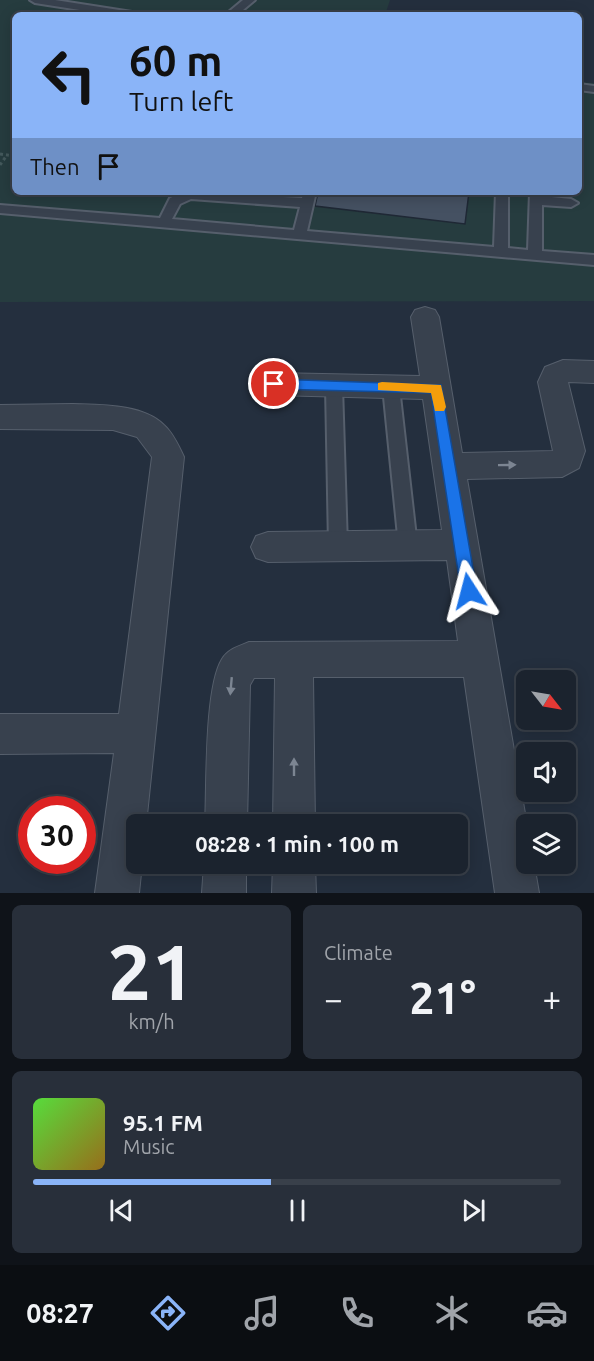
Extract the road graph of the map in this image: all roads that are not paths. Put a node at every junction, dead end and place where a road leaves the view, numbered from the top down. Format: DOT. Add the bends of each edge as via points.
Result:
graph roads {
  1 [pos="35,0"];
  2 [pos="250,0"];
  3 [pos="113,12"];
  4 [pos="235,12"];
  5 [pos="189,195"];
  6 [pos="239,195"];
  7 [pos="502,195"];
  8 [pos="536,196"];
  9 [pos="309,198"];
  10 [pos="571,203"];
  11 [pos="0,209"];
  12 [pos="164,223"];
  13 [pos="299,235"];
  14 [pos="501,252"];
  15 [pos="535,256"];
  16 [pos="594,260"];
  17 [pos="425,316"];
  18 [pos="594,372"];
  19 [pos="274,384"];
  20 [pos="334,386"];
  21 [pos="391,387"];
  22 [pos="436,388"];
  23 [pos="0,417"];
  24 [pos="449,466"];
  25 [pos="462,545"];
  26 [pos="338,546"];
  27 [pos="408,546"];
  28 [pos="268,547"];
  29 [pos="480,659"];
  30 [pos="294,660"];
  31 [pos="134,733"];
  32 [pos="0,734"];
  33 [pos="227,814"];
  34 [pos="294,814"];
  35 [pos="225,874"];
  36 [pos="294,874"];
  37 [pos="117,893"];
  38 [pos="224,893"];
  39 [pos="294,893"];
  40 [pos="517,893"];
  1 -- 3 [label="lane"];
  2 -- 4 [label="lane"];
  5 -- 12 [label="lane" via="179,198"];
  6 -- 9 [label="lane"];
  7 -- 14 [label="lane"];
  8 -- 10 [label="lane"];
  8 -- 15 [label="lane"];
  9 -- 13 [label="lane"];
  11 -- 12 [label="lane"];
  12 -- 13 [label="lane"];
  13 -- 14 [label="lane"];
  14 -- 15 [label="lane"];
  15 -- 16 [label="lane"];
  17 -- 22 [label="street"];
  24 -- 18 [label="street, one-way" via="562,464 569,452 553,382 555,375 563,371"];
  19 -- 20 [label="street"];
  20 -- 21 [label="street"];
  20 -- 26 [label="lane"];
  21 -- 22 [label="street"];
  21 -- 27 [label="lane"];
  22 -- 24 [label="street"];
  23 -- 31 [label="street" via="121,419 143,426 159,439 168,457"];
  24 -- 25 [label="street"];
  25 -- 27 [label="street"];
  25 -- 29 [label="street"];
  26 -- 27 [label="street"];
  26 -- 28 [label="street"];
  29 -- 30 [label="street"];
  29 -- 40 [label="street"];
  30 -- 33 [label="street, one-way" via="249,660 233,674"];
  34 -- 30 [label="street, one-way"];
  31 -- 32 [label="street"];
  31 -- 37 [label="street"];
  35 -- 38 [label="street"];
  36 -- 39 [label="street"];
}
